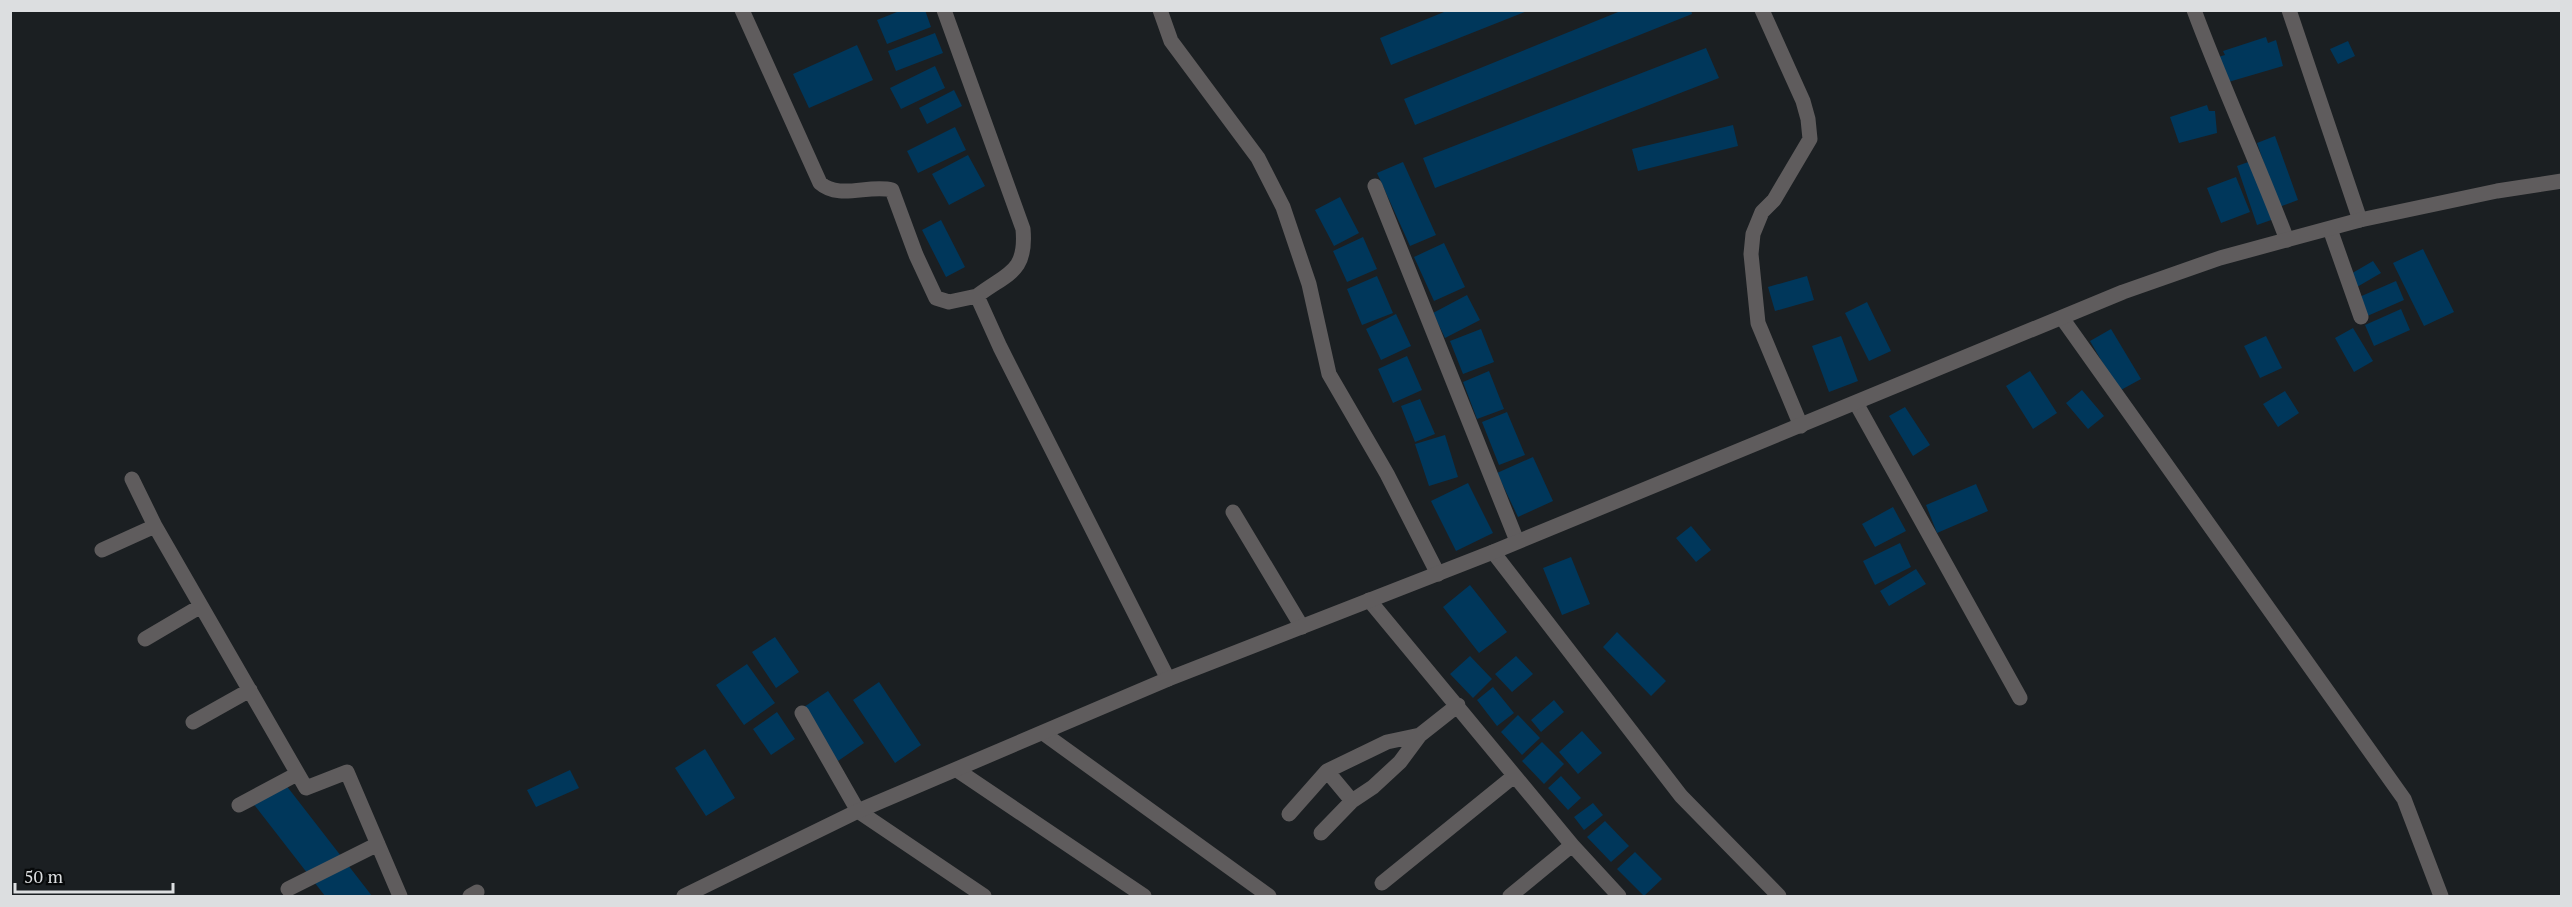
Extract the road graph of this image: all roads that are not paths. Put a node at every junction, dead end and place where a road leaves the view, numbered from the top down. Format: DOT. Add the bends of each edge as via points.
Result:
graph roads {
  1 [pos="742,10"];
  2 [pos="944,10"];
  3 [pos="1160,10"];
  4 [pos="1762,10"];
  5 [pos="2194,10"];
  6 [pos="2289,10"];
  7 [pos="2562,181"];
  8 [pos="1375,186"];
  9 [pos="2360,220"];
  10 [pos="2330,229"];
  11 [pos="2287,240"];
  12 [pos="977,296"];
  13 [pos="2361,317"];
  14 [pos="2062,318"];
  15 [pos="1856,403"];
  16 [pos="1801,426"];
  17 [pos="132,480"];
  18 [pos="1233,512"];
  19 [pos="155,526"];
  20 [pos="1517,541"];
  21 [pos="102,550"];
  22 [pos="1493,552"];
  23 [pos="1438,574"];
  24 [pos="1369,600"];
  25 [pos="201,606"];
  26 [pos="1302,627"];
  27 [pos="146,639"];
  28 [pos="1168,679"];
  29 [pos="250,690"];
  30 [pos="2020,698"];
  31 [pos="1458,705"];
  32 [pos="802,713"];
  33 [pos="193,722"];
  34 [pos="1043,733"];
  35 [pos="1420,735"];
  36 [pos="957,770"];
  37 [pos="1327,771"];
  38 [pos="297,774"];
  39 [pos="1514,776"];
  40 [pos="1352,801"];
  41 [pos="239,805"];
  42 [pos="858,811"];
  43 [pos="1289,814"];
  44 [pos="1321,833"];
  45 [pos="378,844"];
  46 [pos="1572,845"];
  47 [pos="1382,883"];
  48 [pos="288,889"];
  49 [pos="400,897"];
  50 [pos="684,897"];
  51 [pos="984,897"];
  52 [pos="1144,897"];
  53 [pos="1269,897"];
  54 [pos="1510,897"];
  55 [pos="1619,897"];
  56 [pos="1779,897"];
  57 [pos="2441,897"];
  1 -- 12 [label="street" via="820,183 837,191 892,190 936,298 949,302"];
  2 -- 12 [label="street" via="1023,229 1023,257 1017,267"];
  3 -- 23 [label="street" via="1171,41 1258,158 1283,207 1309,284 1329,374"];
  4 -- 16 [label="street" via="1803,101 1810,139 1774,200 1762,212 1753,234 1751,254 1758,323"];
  5 -- 11 [label="street"];
  6 -- 9 [label="street"];
  7 -- 9 [label="street"];
  8 -- 20 [label="street"];
  9 -- 10 [label="street"];
  10 -- 11 [label="street"];
  10 -- 13 [label="street"];
  11 -- 14 [label="street" via="2220,258"];
  12 -- 28 [label="street"];
  14 -- 15 [label="street"];
  14 -- 57 [label="street" via="2404,799"];
  15 -- 16 [label="street"];
  15 -- 30 [label="street"];
  16 -- 20 [label="street"];
  17 -- 19 [label="street"];
  18 -- 26 [label="street"];
  19 -- 21 [label="street"];
  19 -- 25 [label="street"];
  20 -- 22 [label="street"];
  22 -- 23 [label="street"];
  22 -- 56 [label="street" via="1681,796"];
  23 -- 24 [label="street"];
  24 -- 26 [label="street"];
  24 -- 31 [label="street"];
  25 -- 27 [label="street"];
  25 -- 29 [label="street"];
  26 -- 28 [label="street"];
  28 -- 34 [label="street"];
  29 -- 33 [label="street"];
  29 -- 38 [label="street"];
  31 -- 35 [label="street"];
  31 -- 39 [label="street"];
  32 -- 42 [label="street"];
  34 -- 36 [label="street"];
  34 -- 53 [label="street"];
  35 -- 37 [label="street" via="1387,742"];
  35 -- 40 [label="street" via="1393,768"];
  36 -- 42 [label="street"];
  36 -- 52 [label="street"];
  37 -- 40 [label="street"];
  37 -- 43 [label="street"];
  38 -- 41 [label="street"];
  38 -- 45 [label="street" via="306,788 347,772"];
  39 -- 46 [label="street"];
  39 -- 47 [label="street"];
  40 -- 44 [label="street"];
  42 -- 50 [label="street"];
  42 -- 51 [label="street"];
  45 -- 48 [label="street"];
  45 -- 49 [label="street"];
  46 -- 54 [label="street"];
  46 -- 55 [label="street"];
}
